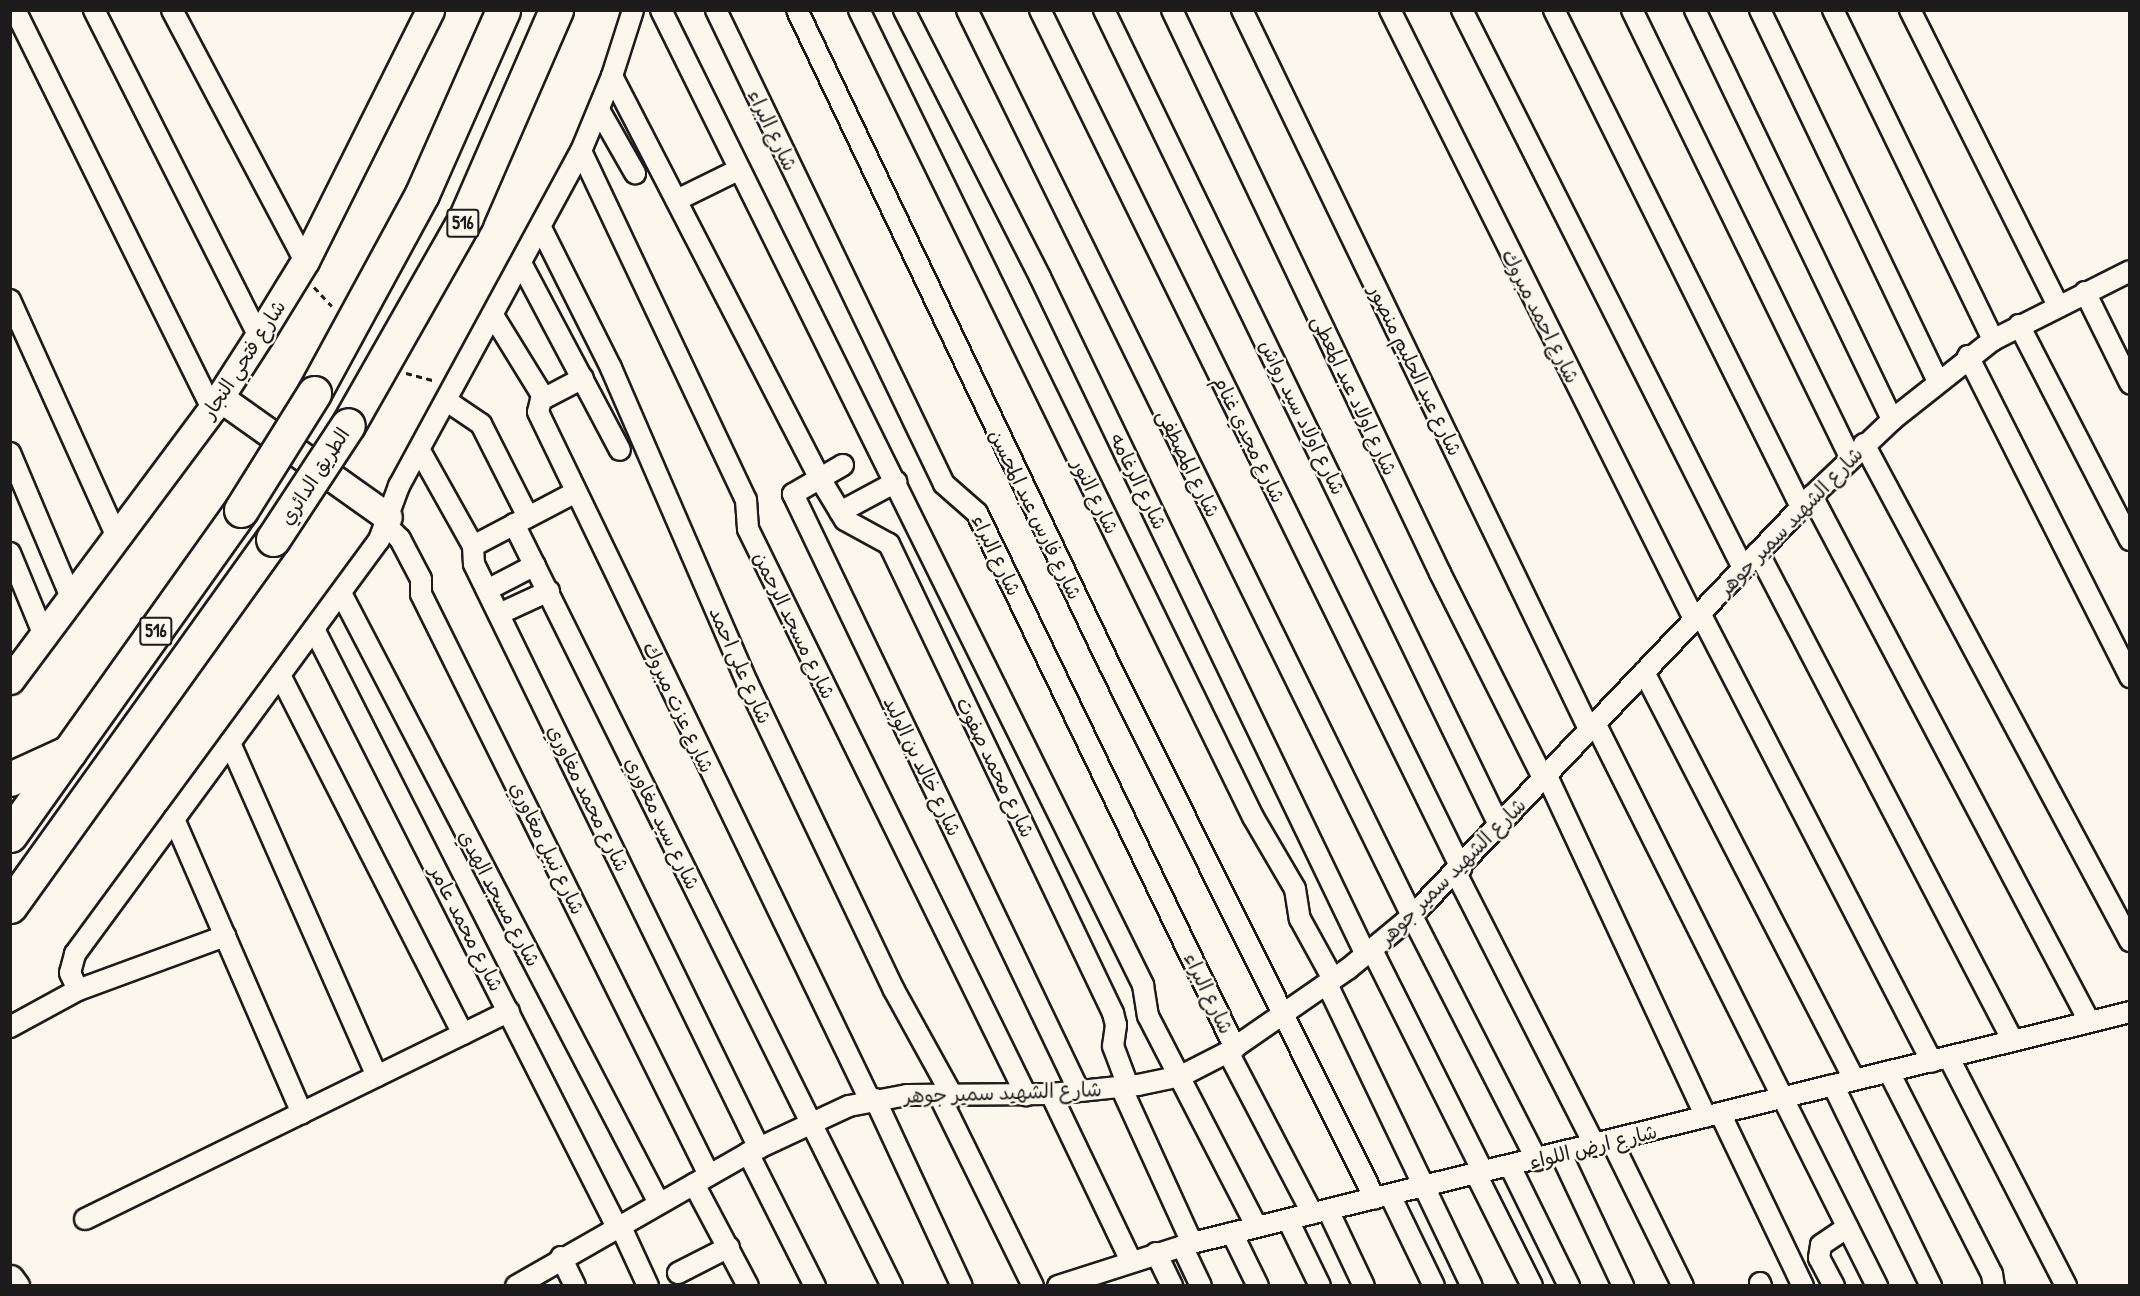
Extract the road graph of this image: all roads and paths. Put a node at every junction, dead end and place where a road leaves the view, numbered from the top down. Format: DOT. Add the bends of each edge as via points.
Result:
graph roads {
  1 [pos="15,10"];
  2 [pos="94,10"];
  3 [pos="172,10"];
  4 [pos="430,10"];
  5 [pos="503,10"];
  6 [pos="556,10"];
  7 [pos="633,10"];
  8 [pos="661,10"];
  9 [pos="716,10"];
  10 [pos="797,10"];
  11 [pos="859,10"];
  12 [pos="904,10"];
  13 [pos="967,10"];
  14 [pos="1040,10"];
  15 [pos="1104,10"];
  16 [pos="1172,10"];
  17 [pos="1242,10"];
  18 [pos="1390,10"];
  19 [pos="1462,10"];
  20 [pos="1554,10"];
  21 [pos="1632,10"];
  22 [pos="1695,10"];
  23 [pos="1760,10"];
  24 [pos="1833,10"];
  25 [pos="1910,10"];
  26 [pos="612,76"];
  27 [pos="599,110"];
  28 [pos="581,151"];
  29 [pos="738,170"];
  30 [pos="635,173"];
  31 [pos="677,200"];
  32 [pos="541,228"];
  33 [pos="522,265"];
  34 [pos="2130,271"];
  35 [pos="309,273"];
  36 [pos="2085,292"];
  37 [pos="10,300"];
  38 [pos="2058,305"];
  39 [pos="494,317"];
  40 [pos="2019,325"];
  41 [pos="352,327"];
  42 [pos="259,336"];
  43 [pos="1993,340"];
  44 [pos="1968,356"];
  45 [pos="386,364"];
  46 [pos="583,378"];
  47 [pos="1938,381"];
  48 [pos="2130,382"];
  49 [pos="445,392"];
  50 [pos="543,399"];
  51 [pos="216,403"];
  52 [pos="1892,420"];
  53 [pos="620,450"];
  54 [pos="420,451"];
  55 [pos="1857,451"];
  56 [pos="10,453"];
  57 [pos="843,465"];
  58 [pos="819,477"];
  59 [pos="896,482"];
  60 [pos="576,492"];
  61 [pos="1807,501"];
  62 [pos="840,512"];
  63 [pos="387,521"];
  64 [pos="521,521"];
  65 [pos="116,535"];
  66 [pos="2130,540"];
  67 [pos="473,546"];
  68 [pos="1758,552"];
  69 [pos="10,553"];
  70 [pos="535,565"];
  71 [pos="1743,568"];
  72 [pos="487,590"];
  73 [pos="549,591"];
  74 [pos="341,593"];
  75 [pos="70,595"];
  76 [pos="499,614"];
  77 [pos="1697,616"];
  78 [pos="314,629"];
  79 [pos="43,633"];
  80 [pos="1644,672"];
  81 [pos="280,675"];
  82 [pos="2130,678"];
  83 [pos="10,680"];
  84 [pos="1592,726"];
  85 [pos="230,743"];
  86 [pos="70,752"];
  87 [pos="1545,776"];
  88 [pos="10,779"];
  89 [pos="174,819"];
  90 [pos="1499,825"];
  91 [pos="10,835"];
  92 [pos="1458,870"];
  93 [pos="10,906"];
  94 [pos="1412,916"];
  95 [pos="225,936"];
  96 [pos="2130,941"];
  97 [pos="1369,953"];
  98 [pos="1330,982"];
  99 [pos="78,990"];
  100 [pos="509,1011"];
  101 [pos="2130,1012"];
  102 [pos="1284,1014"];
  103 [pos="2089,1021"];
  104 [pos="10,1027"];
  105 [pos="463,1034"];
  106 [pos="2013,1041"];
  107 [pos="1232,1050"];
  108 [pos="1941,1060"];
  109 [pos="1890,1072"];
  110 [pos="377,1076"];
  111 [pos="1181,1077"];
  112 [pos="1854,1079"];
  113 [pos="1833,1085"];
  114 [pos="1125,1086"];
  115 [pos="1079,1091"];
  116 [pos="1051,1094"];
  117 [pos="1026,1095"];
  118 [pos="946,1096"];
  119 [pos="1782,1097"];
  120 [pos="873,1100"];
  121 [pos="302,1113"];
  122 [pos="1713,1115"];
  123 [pos="810,1123"];
  124 [pos="1603,1144"];
  125 [pos="754,1151"];
  126 [pos="1561,1154"];
  127 [pos="1537,1160"];
  128 [pos="1510,1166"];
  129 [pos="1480,1173"];
  130 [pos="702,1179"];
  131 [pos="1424,1187"];
  132 [pos="1383,1197"];
  133 [pos="659,1203"];
  134 [pos="1320,1212"];
  135 [pos="85,1219"];
  136 [pos="1288,1220"];
  137 [pos="618,1226"];
  138 [pos="1257,1227"];
  139 [pos="1848,1227"];
  140 [pos="1232,1233"];
  141 [pos="1187,1244"];
  142 [pos="729,1247"];
  143 [pos="1156,1253"];
  144 [pos="561,1257"];
  145 [pos="1131,1261"];
  146 [pos="678,1273"];
  147 [pos="10,1279"];
  148 [pos="1095,1280"];
  149 [pos="15,1286"];
  150 [pos="516,1286"];
  151 [pos="575,1286"];
  152 [pos="648,1286"];
  153 [pos="748,1286"];
  154 [pos="815,1286"];
  155 [pos="892,1286"];
  156 [pos="962,1286"];
  157 [pos="1033,1286"];
  158 [pos="1058,1286"];
  159 [pos="1172,1286"];
  160 [pos="1201,1286"];
  161 [pos="1258,1286"];
  162 [pos="1320,1286"];
  163 [pos="1364,1286"];
  164 [pos="1434,1286"];
  165 [pos="1472,1286"];
  166 [pos="1532,1286"];
  167 [pos="1569,1286"];
  168 [pos="1623,1286"];
  169 [pos="1683,1286"];
  170 [pos="1803,1286"];
  171 [pos="1834,1286"];
  172 [pos="1878,1286"];
  173 [pos="1931,1286"];
  174 [pos="1994,1286"];
  175 [pos="2066,1286"];
  1 -- 51 [label="street"];
  2 -- 42 [label="street"];
  3 -- 35 [label="street"];
  4 -- 35 [label="street, شارع فتحي النجار"];
  5 -- 41 [label="highway, 516" via="431,175"];
  6 -- 45 [label="highway, الطريق الدائري / 516" via="466,217"];
  7 -- 26 [label="street"];
  8 -- 29 [label="street"];
  9 -- 107 [label="street, شارع البراء" via="944,484 977,513"];
  10 -- 102 [label="street, شارع فارس عبد المحسن" via="1109,664"];
  11 -- 98 [label="street, شارع النور" via="1253,817 1295,889 1300,919"];
  12 -- 97 [label="street, شارع الرغامه" via="1040,277"];
  13 -- 94 [label="street, شارع المصطفى"];
  14 -- 92 [label="street, شارع مجدي غنام"];
  15 -- 90 [label="street, شارع اولاد سيد رواش"];
  16 -- 87 [label="street, شارع اولاد عبد المعطى" via="1440,573"];
  17 -- 84 [label="street, شارع عبد الحليم منصور"];
  18 -- 77 [label="street, شارع احمد مبروك"];
  19 -- 71 [label="street"];
  20 -- 61 [label="street"];
  21 -- 55 [label="street"];
  22 -- 52 [label="street"];
  23 -- 47 [label="street"];
  24 -- 43 [label="street"];
  25 -- 38 [label="street"];
  26 -- 27 [label="street"];
  26 -- 31 [label="street, شارع محمد صفوت"];
  27 -- 28 [label="street"];
  27 -- 30 [label="street"];
  28 -- 32 [label="street"];
  28 -- 117 [label="street, شارع مسجد الرحمن" via="747,500 748,529"];
  29 -- 31 [label="street"];
  29 -- 59 [label="street"];
  31 -- 58 [label="street, شارع محمد صفوت"];
  32 -- 33 [label="street"];
  32 -- 118 [label="street, شارع على احمد" via="611,368 757,703"];
  33 -- 39 [label="street"];
  33 -- 46 [label="street"];
  34 -- 36 [label="street, شارع الشهيد سمير جوهر"];
  35 -- 41 [label="path"];
  35 -- 42 [label="street, شارع فتحي النجار"];
  36 -- 38 [label="street, شارع الشهيد سمير جوهر"];
  36 -- 48 [label="street"];
  37 -- 65 [label="street"];
  38 -- 40 [label="street, شارع الشهيد سمير جوهر"];
  39 -- 49 [label="street"];
  39 -- 50 [label="street, شارع عزت مبروك"];
  40 -- 43 [label="street, شارع الشهيد سمير جوهر"];
  40 -- 66 [label="street"];
  41 -- 86 [label="highway, 516, bridge" via="241,510"];
  42 -- 51 [label="street, شارع فتحي النجار"];
  43 -- 44 [label="street, شارع الشهيد سمير جوهر"];
  44 -- 47 [label="street, شارع الشهيد سمير جوهر"];
  44 -- 82 [label="street"];
  45 -- 49 [label="path"];
  45 -- 93 [label="highway, الطريق الدائري / 516, bridge" via="273,539"];
  46 -- 50 [label="street"];
  46 -- 53 [label="street"];
  47 -- 52 [label="street, شارع الشهيد سمير جوهر"];
  49 -- 54 [label="street"];
  49 -- 64 [label="street, شارع سيد مغاوري" via="481,424"];
  50 -- 60 [label="street, شارع عزت مبروك" via="538,412"];
  51 -- 63 [label="street"];
  51 -- 65 [label="street, شارع فتحي النجار"];
  52 -- 55 [label="street, شارع الشهيد سمير جوهر"];
  54 -- 63 [label="street" via="399,486"];
  54 -- 67 [label="street, شارع محمد مغاوري"];
  55 -- 61 [label="street, شارع الشهيد سمير جوهر"];
  55 -- 96 [label="street"];
  56 -- 75 [label="street"];
  57 -- 58 [label="street, شارع خالد بن الوليد"];
  58 -- 62 [label="street, شارع محمد صفوت"];
  58 -- 115 [label="street, شارع خالد بن الوليد" via="793,494"];
  59 -- 62 [label="street"];
  59 -- 111 [label="street" via="1143,986 1148,1016"];
  60 -- 64 [label="street"];
  60 -- 120 [label="street, شارع عزت مبروك"];
  61 -- 68 [label="street, شارع الشهيد سمير جوهر"];
  61 -- 103 [label="street"];
  62 -- 114 [label="street, شارع محمد صفوت" via="852,526 889,544 1113,1013 1113,1046"];
  63 -- 74 [label="street"];
  63 -- 130 [label="street, شارع نبيل مغاوري" via="421,579 421,594"];
  64 -- 67 [label="street"];
  64 -- 70 [label="street, شارع سيد مغاوري"];
  65 -- 75 [label="street, شارع فتحي النجار"];
  67 -- 72 [label="street, شارع محمد مغاوري" via="474,564"];
  68 -- 71 [label="street, شارع الشهيد سمير جوهر"];
  68 -- 106 [label="street"];
  69 -- 79 [label="street"];
  70 -- 72 [label="street"];
  70 -- 73 [label="street, شارع سيد مغاوري"];
  71 -- 77 [label="street, شارع الشهيد سمير جوهر"];
  72 -- 76 [label="street, شارع محمد مغاوري"];
  73 -- 76 [label="street"];
  73 -- 123 [label="street, شارع سيد مغاوري"];
  74 -- 78 [label="street"];
  74 -- 133 [label="street, شارع مسجد الهدي"];
  75 -- 79 [label="street, شارع فتحي النجار"];
  76 -- 125 [label="street, شارع محمد مغاوري"];
  77 -- 80 [label="street, شارع الشهيد سمير جوهر"];
  77 -- 108 [label="street, شارع احمد مبروك"];
  78 -- 81 [label="street"];
  78 -- 100 [label="street, شارع محمد عامر"];
  79 -- 83 [label="street, شارع فتحي النجار"];
  80 -- 84 [label="street, شارع الشهيد سمير جوهر"];
  80 -- 112 [label="street"];
  81 -- 85 [label="street"];
  81 -- 105 [label="street"];
  84 -- 87 [label="street, شارع الشهيد سمير جوهر"];
  84 -- 119 [label="street, شارع عبد الحليم منصور"];
  85 -- 89 [label="street"];
  85 -- 110 [label="street"];
  86 -- 88 [label="highway"];
  86 -- 91 [label="highway, 516"];
  87 -- 90 [label="street, شارع الشهيد سمير جوهر"];
  87 -- 122 [label="street, شارع اولاد عبد المعطى"];
  89 -- 95 [label="street"];
  89 -- 99 [label="street" via="71,959 71,979"];
  90 -- 92 [label="street, شارع الشهيد سمير جوهر"];
  92 -- 94 [label="street, شارع الشهيد سمير جوهر"];
  92 -- 124 [label="street, شارع مجدي غنام"];
  94 -- 97 [label="street, شارع الشهيد سمير جوهر"];
  94 -- 127 [label="street, شارع المصطفى"];
  95 -- 99 [label="street"];
  95 -- 121 [label="street"];
  97 -- 98 [label="street, شارع الشهيد سمير جوهر"];
  97 -- 129 [label="street, شارع الرغامه"];
  98 -- 102 [label="street, شارع الشهيد سمير جوهر"];
  98 -- 131 [label="street, شارع النور"];
  99 -- 104 [label="street"];
  100 -- 105 [label="street"];
  100 -- 137 [label="street, شارع محمد عامر"];
  101 -- 103 [label="street, شارع ارض اللواء"];
  102 -- 107 [label="street, شارع الشهيد سمير جوهر"];
  102 -- 132 [label="street, شارع فارس عبد المحسن"];
  103 -- 106 [label="street, شارع ارض اللواء"];
  105 -- 110 [label="street"];
  106 -- 108 [label="street, شارع ارض اللواء"];
  107 -- 111 [label="street, شارع الشهيد سمير جوهر"];
  107 -- 134 [label="street, شارع البراء"];
  108 -- 109 [label="street, شارع ارض اللواء"];
  108 -- 175 [label="street, شارع احمد مبروك"];
  109 -- 112 [label="street, شارع ارض اللواء"];
  109 -- 174 [label="street" via="1992,1274"];
  110 -- 121 [label="street"];
  111 -- 114 [label="street, شارع الشهيد سمير جوهر"];
  111 -- 138 [label="street"];
  112 -- 113 [label="street, شارع ارض اللواء"];
  113 -- 119 [label="street, شارع ارض اللواء"];
  113 -- 173 [label="street"];
  114 -- 115 [label="street, شارع الشهيد سمير جوهر"];
  114 -- 141 [label="street, شارع محمد صفوت"];
  115 -- 116 [label="street, شارع الشهيد سمير جوهر"];
  116 -- 117 [label="street, شارع الشهيد سمير جوهر"];
  116 -- 145 [label="street"];
  117 -- 118 [label="street, شارع الشهيد سمير جوهر"];
  118 -- 120 [label="street, شارع الشهيد سمير جوهر"];
  118 -- 157 [label="street, شارع على احمد"];
  119 -- 122 [label="street, شارع ارض اللواء"];
  119 -- 139 [label="street, شارع عبد الحليم منصور"];
  120 -- 123 [label="street, شارع الشهيد سمير جوهر"];
  120 -- 156 [label="street, شارع عزت مبروك"];
  121 -- 135 [label="street"];
  122 -- 124 [label="street, شارع ارض اللواء"];
  122 -- 170 [label="street, شارع اولاد عبد المعطى"];
  123 -- 125 [label="street, شارع الشهيد سمير جوهر"];
  123 -- 155 [label="street, شارع سيد مغاوري"];
  124 -- 126 [label="street, شارع ارض اللواء"];
  124 -- 169 [label="street, شارع مجدي غنام"];
  125 -- 130 [label="street, شارع الشهيد سمير جوهر"];
  125 -- 154 [label="street, شارع محمد مغاوري"];
  126 -- 127 [label="street, شارع ارض اللواء"];
  126 -- 168 [label="street"];
  127 -- 128 [label="street, شارع ارض اللواء"];
  128 -- 129 [label="street, شارع ارض اللواء"];
  128 -- 167 [label="street"];
  129 -- 131 [label="street, شارع ارض اللواء"];
  129 -- 166 [label="street, شارع الرغامه"];
  130 -- 133 [label="street, شارع الشهيد سمير جوهر"];
  130 -- 142 [label="street, شارع نبيل مغاوري"];
  131 -- 132 [label="street, شارع ارض اللواء"];
  131 -- 165 [label="street, شارع النور"];
  132 -- 134 [label="street, شارع ارض اللواء"];
  132 -- 164 [label="street, شارع فارس عبد المحسن"];
  133 -- 137 [label="street, شارع الشهيد سمير جوهر"];
  134 -- 136 [label="street, شارع ارض اللواء"];
  134 -- 163 [label="street, شارع البراء"];
  136 -- 138 [label="street, شارع ارض اللواء"];
  136 -- 162 [label="street"];
  137 -- 144 [label="street, شارع الشهيد سمير جوهر"];
  137 -- 152 [label="street, شارع محمد عامر"];
  138 -- 140 [label="street, شارع ارض اللواء"];
  139 -- 171 [label="street" via="1821,1245 1819,1258"];
  139 -- 172 [label="street, شارع عبد الحليم منصور"];
  140 -- 141 [label="street, شارع ارض اللواء"];
  140 -- 161 [label="street"];
  141 -- 143 [label="street, شارع ارض اللواء"];
  141 -- 160 [label="street, شارع محمد صفوت"];
  142 -- 146 [label="street"];
  142 -- 153 [label="street, شارع نبيل مغاوري"];
  143 -- 145 [label="street, شارع ارض اللواء"];
  143 -- 159 [label="street"];
  144 -- 150 [label="street, شارع الشهيد سمير جوهر"];
  144 -- 151 [label="street"];
  145 -- 148 [label="street, شارع ارض اللواء"];
  147 -- 149 [label="street"];
  148 -- 158 [label="street, شارع ارض اللواء"];
}
